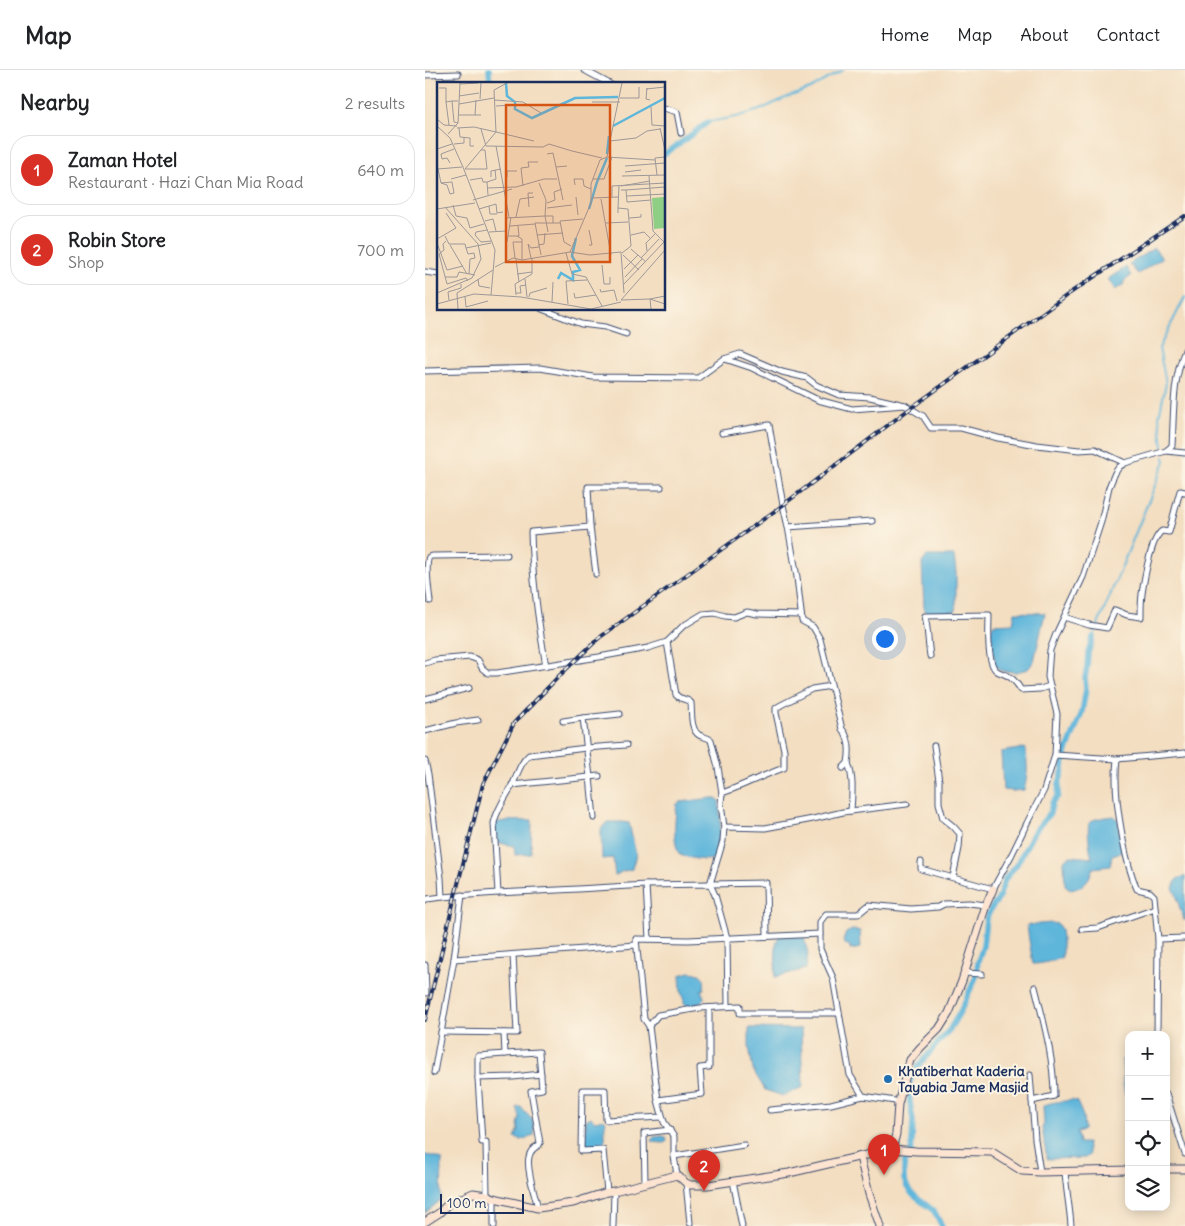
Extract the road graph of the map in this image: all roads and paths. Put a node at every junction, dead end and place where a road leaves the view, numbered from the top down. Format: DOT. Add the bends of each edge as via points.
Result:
graph roads {
  1 [pos="584,70"];
  2 [pos="458,74"];
  3 [pos="425,75"];
  4 [pos="606,82"];
  5 [pos="665,108"];
  6 [pos="681,133"];
  7 [pos="546,310"];
  8 [pos="626,334"];
  9 [pos="1185,350"];
  10 [pos="724,359"];
  11 [pos="425,371"];
  12 [pos="905,405"];
  13 [pos="722,433"];
  14 [pos="1166,451"];
  15 [pos="1185,453"];
  16 [pos="1125,463"];
  17 [pos="661,487"];
  18 [pos="1185,492"];
  19 [pos="872,521"];
  20 [pos="590,527"];
  21 [pos="788,527"];
  22 [pos="507,555"];
  23 [pos="596,574"];
  24 [pos="426,585"];
  25 [pos="430,601"];
  26 [pos="801,615"];
  27 [pos="1064,617"];
  28 [pos="667,642"];
  29 [pos="930,656"];
  30 [pos="425,663"];
  31 [pos="546,666"];
  32 [pos="831,686"];
  33 [pos="1050,686"];
  34 [pos="469,688"];
  35 [pos="425,699"];
  36 [pos="620,714"];
  37 [pos="583,718"];
  38 [pos="478,720"];
  39 [pos="563,721"];
  40 [pos="425,731"];
  41 [pos="626,745"];
  42 [pos="934,746"];
  43 [pos="586,748"];
  44 [pos="1185,753"];
  45 [pos="1055,755"];
  46 [pos="1117,758"];
  47 [pos="425,761"];
  48 [pos="848,763"];
  49 [pos="843,768"];
  50 [pos="599,776"];
  51 [pos="590,777"];
  52 [pos="512,785"];
  53 [pos="722,793"];
  54 [pos="907,804"];
  55 [pos="851,811"];
  56 [pos="594,818"];
  57 [pos="724,828"];
  58 [pos="921,862"];
  59 [pos="953,877"];
  60 [pos="710,884"];
  61 [pos="646,885"];
  62 [pos="993,889"];
  63 [pos="498,893"];
  64 [pos="462,895"];
  65 [pos="442,897"];
  66 [pos="425,901"];
  67 [pos="986,905"];
  68 [pos="1155,908"];
  69 [pos="1082,929"];
  70 [pos="820,934"];
  71 [pos="767,936"];
  72 [pos="727,938"];
  73 [pos="1185,938"];
  74 [pos="649,939"];
  75 [pos="1158,940"];
  76 [pos="636,945"];
  77 [pos="513,955"];
  78 [pos="454,959"];
  79 [pos="425,965"];
  80 [pos="965,972"];
  81 [pos="983,974"];
  82 [pos="1035,988"];
  83 [pos="425,993"];
  84 [pos="729,1006"];
  85 [pos="709,1008"];
  86 [pos="839,1013"];
  87 [pos="649,1026"];
  88 [pos="1157,1031"];
  89 [pos="441,1032"];
  90 [pos="504,1033"];
  91 [pos="505,1054"];
  92 [pos="434,1073"];
  93 [pos="541,1074"];
  94 [pos="1030,1075"];
  95 [pos="478,1078"];
  96 [pos="863,1096"];
  97 [pos="658,1100"];
  98 [pos="1032,1101"];
  99 [pos="898,1104"];
  100 [pos="1170,1107"];
  101 [pos="770,1110"];
  102 [pos="662,1117"];
  103 [pos="669,1130"];
  104 [pos="744,1145"];
  105 [pos="892,1149"];
  106 [pos="1185,1154"];
  107 [pos="674,1156"];
  108 [pos="860,1156"];
  109 [pos="1170,1169"];
  110 [pos="1125,1170"];
  111 [pos="1185,1170"];
  112 [pos="1065,1171"];
  113 [pos="1040,1172"];
  114 [pos="677,1175"];
  115 [pos="733,1182"];
  116 [pos="645,1183"];
  117 [pos="686,1184"];
  118 [pos="611,1192"];
  119 [pos="490,1196"];
  120 [pos="538,1208"];
  121 [pos="425,1222"];
  122 [pos="690,1223"];
  123 [pos="494,1226"];
  124 [pos="613,1226"];
  125 [pos="741,1226"];
  126 [pos="880,1226"];
  127 [pos="1071,1226"];
  1 -- 4 [label="street"];
  2 -- 3 [label="street"];
  5 -- 6 [label="street" via="677,112"];
  7 -- 8 [label="street" via="581,324"];
  9 -- 14 [label="street" via="1174,392 1172,446"];
  10 -- 11 [label="street" via="698,378 593,377 540,368"];
  10 -- 12 [label="street" via="752,368 818,400 852,409"];
  10 -- 12 [label="street" via="740,354 782,372 807,378 839,395 870,397"];
  12 -- 16 [label="street" via="923,416 931,428 961,428 1037,446 1095,449"];
  13 -- 21 [label="street" via="769,426"];
  14 -- 15 [label="street"];
  14 -- 16 [label="street"];
  16 -- 27 [label="street" via="1115,473 1109,487 1083,577"];
  17 -- 20 [label="street" via="588,487"];
  18 -- 27 [label="street" via="1180,492 1169,532 1162,530 1158,533 1151,552 1142,594 1141,617 1115,610 1107,628 1089,626"];
  19 -- 21 [label="street"];
  20 -- 23 [label="street"];
  20 -- 31 [label="street" via="531,532 534,591"];
  21 -- 26 [label="street"];
  22 -- 24 [label="street" via="429,557"];
  24 -- 25 [label="street"];
  26 -- 28 [label="street" via="747,612 735,617 703,614 683,626"];
  26 -- 32 [label="street" via="802,621 813,627 820,640"];
  27 -- 33 [label="street" via="1051,650"];
  28 -- 31 [label="street"];
  28 -- 53 [label="street" via="676,696 690,701 697,732 711,740"];
  29 -- 33 [label="street" via="925,616 989,615 992,667 1009,676 1021,690"];
  30 -- 31 [label="street" via="470,657 478,660 488,673"];
  32 -- 48 [label="street" via="846,734"];
  32 -- 53 [label="street" via="812,689 776,708 784,768"];
  33 -- 45 [label="street" via="1057,714"];
  34 -- 35 [label="street"];
  36 -- 37 [label="street"];
  37 -- 39 [label="street"];
  37 -- 43 [label="street"];
  38 -- 40 [label="street"];
  41 -- 43 [label="street"];
  42 -- 59 [label="street" via="943,818 960,834"];
  43 -- 51 [label="street"];
  43 -- 52 [label="street" via="529,755"];
  44 -- 46 [label="street"];
  45 -- 46 [label="street"];
  45 -- 62 [label="street" via="1044,790"];
  46 -- 68 [label="street" via="1115,788 1127,859 1137,889 1149,891 1154,896"];
  47 -- 65 [label="street"];
  48 -- 49 [label="street"];
  48 -- 55 [label="street" via="853,786"];
  50 -- 51 [label="street"];
  51 -- 52 [label="street"];
  51 -- 56 [label="street"];
  52 -- 63 [label="street" via="494,822"];
  53 -- 57 [label="street"];
  54 -- 55 [label="street"];
  55 -- 57 [label="street" via="765,828"];
  57 -- 60 [label="street"];
  58 -- 59 [label="street" via="921,869"];
  59 -- 62 [label="street"];
  60 -- 61 [label="street"];
  60 -- 71 [label="street" via="766,883"];
  60 -- 72 [label="street"];
  61 -- 63 [label="street"];
  61 -- 74 [label="street"];
  62 -- 67 [label="street"];
  63 -- 64 [label="street"];
  64 -- 65 [label="street"];
  64 -- 78 [label="street"];
  65 -- 66 [label="street"];
  67 -- 70 [label="street" via="944,904 911,909 869,905 858,914 826,914 820,922"];
  67 -- 80 [label="street"];
  68 -- 69 [label="street" via="1098,928"];
  68 -- 75 [label="street"];
  70 -- 71 [label="street"];
  70 -- 86 [label="street" via="820,949 833,978"];
  71 -- 72 [label="street"];
  72 -- 74 [label="street"];
  72 -- 84 [label="street"];
  73 -- 75 [label="street"];
  74 -- 76 [label="street" via="636,939"];
  75 -- 88 [label="street"];
  76 -- 77 [label="street"];
  76 -- 87 [label="street" via="644,1019"];
  77 -- 78 [label="street"];
  77 -- 90 [label="street" via="517,1033"];
  78 -- 89 [label="street"];
  79 -- 83 [label="street"];
  80 -- 81 [label="street"];
  80 -- 99 [label="street" via="949,1013 939,1029 910,1060"];
  82 -- 98 [label="street" via="1052,1061 1054,1096"];
  84 -- 85 [label="street"];
  84 -- 86 [label="street" via="740,1006 740,1013"];
  85 -- 87 [label="street" via="658,1015"];
  85 -- 97 [label="street" via="709,1067 701,1068 702,1094"];
  86 -- 96 [label="street" via="850,1075"];
  87 -- 97 [label="street"];
  89 -- 90 [label="street"];
  89 -- 92 [label="street"];
  90 -- 91 [label="street"];
  91 -- 93 [label="street" via="539,1052"];
  91 -- 95 [label="street" via="478,1056"];
  93 -- 95 [label="street"];
  93 -- 120 [label="street" via="542,1089 531,1091 540,1143 529,1156"];
  94 -- 98 [label="street"];
  95 -- 119 [label="street"];
  96 -- 99 [label="street"];
  96 -- 101 [label="street" via="831,1104"];
  97 -- 102 [label="street"];
  98 -- 113 [label="street"];
  99 -- 105 [label="street"];
  100 -- 106 [label="street"];
  102 -- 103 [label="street"];
  102 -- 118 [label="street" via="606,1120 605,1090 582,1090 581,1151 603,1150"];
  103 -- 107 [label="street"];
  103 -- 116 [label="street" via="645,1133"];
  104 -- 107 [label="street"];
  105 -- 108 [label="street"];
  105 -- 113 [label="street" via="993,1152 1022,1171"];
  107 -- 114 [label="street"];
  108 -- 115 [label="street"];
  108 -- 126 [label="street"];
  109 -- 111 [label="street"];
  110 -- 112 [label="street"];
  112 -- 113 [label="street"];
  112 -- 127 [label="street"];
  114 -- 116 [label="street"];
  114 -- 117 [label="street"];
  115 -- 117 [label="street"];
  115 -- 125 [label="street"];
  116 -- 118 [label="street"];
  117 -- 122 [label="street"];
  118 -- 120 [label="street" via="573,1203"];
  118 -- 124 [label="street"];
  119 -- 120 [label="street"];
  119 -- 121 [label="street" via="473,1193 448,1204"];
  119 -- 123 [label="street"];
}
